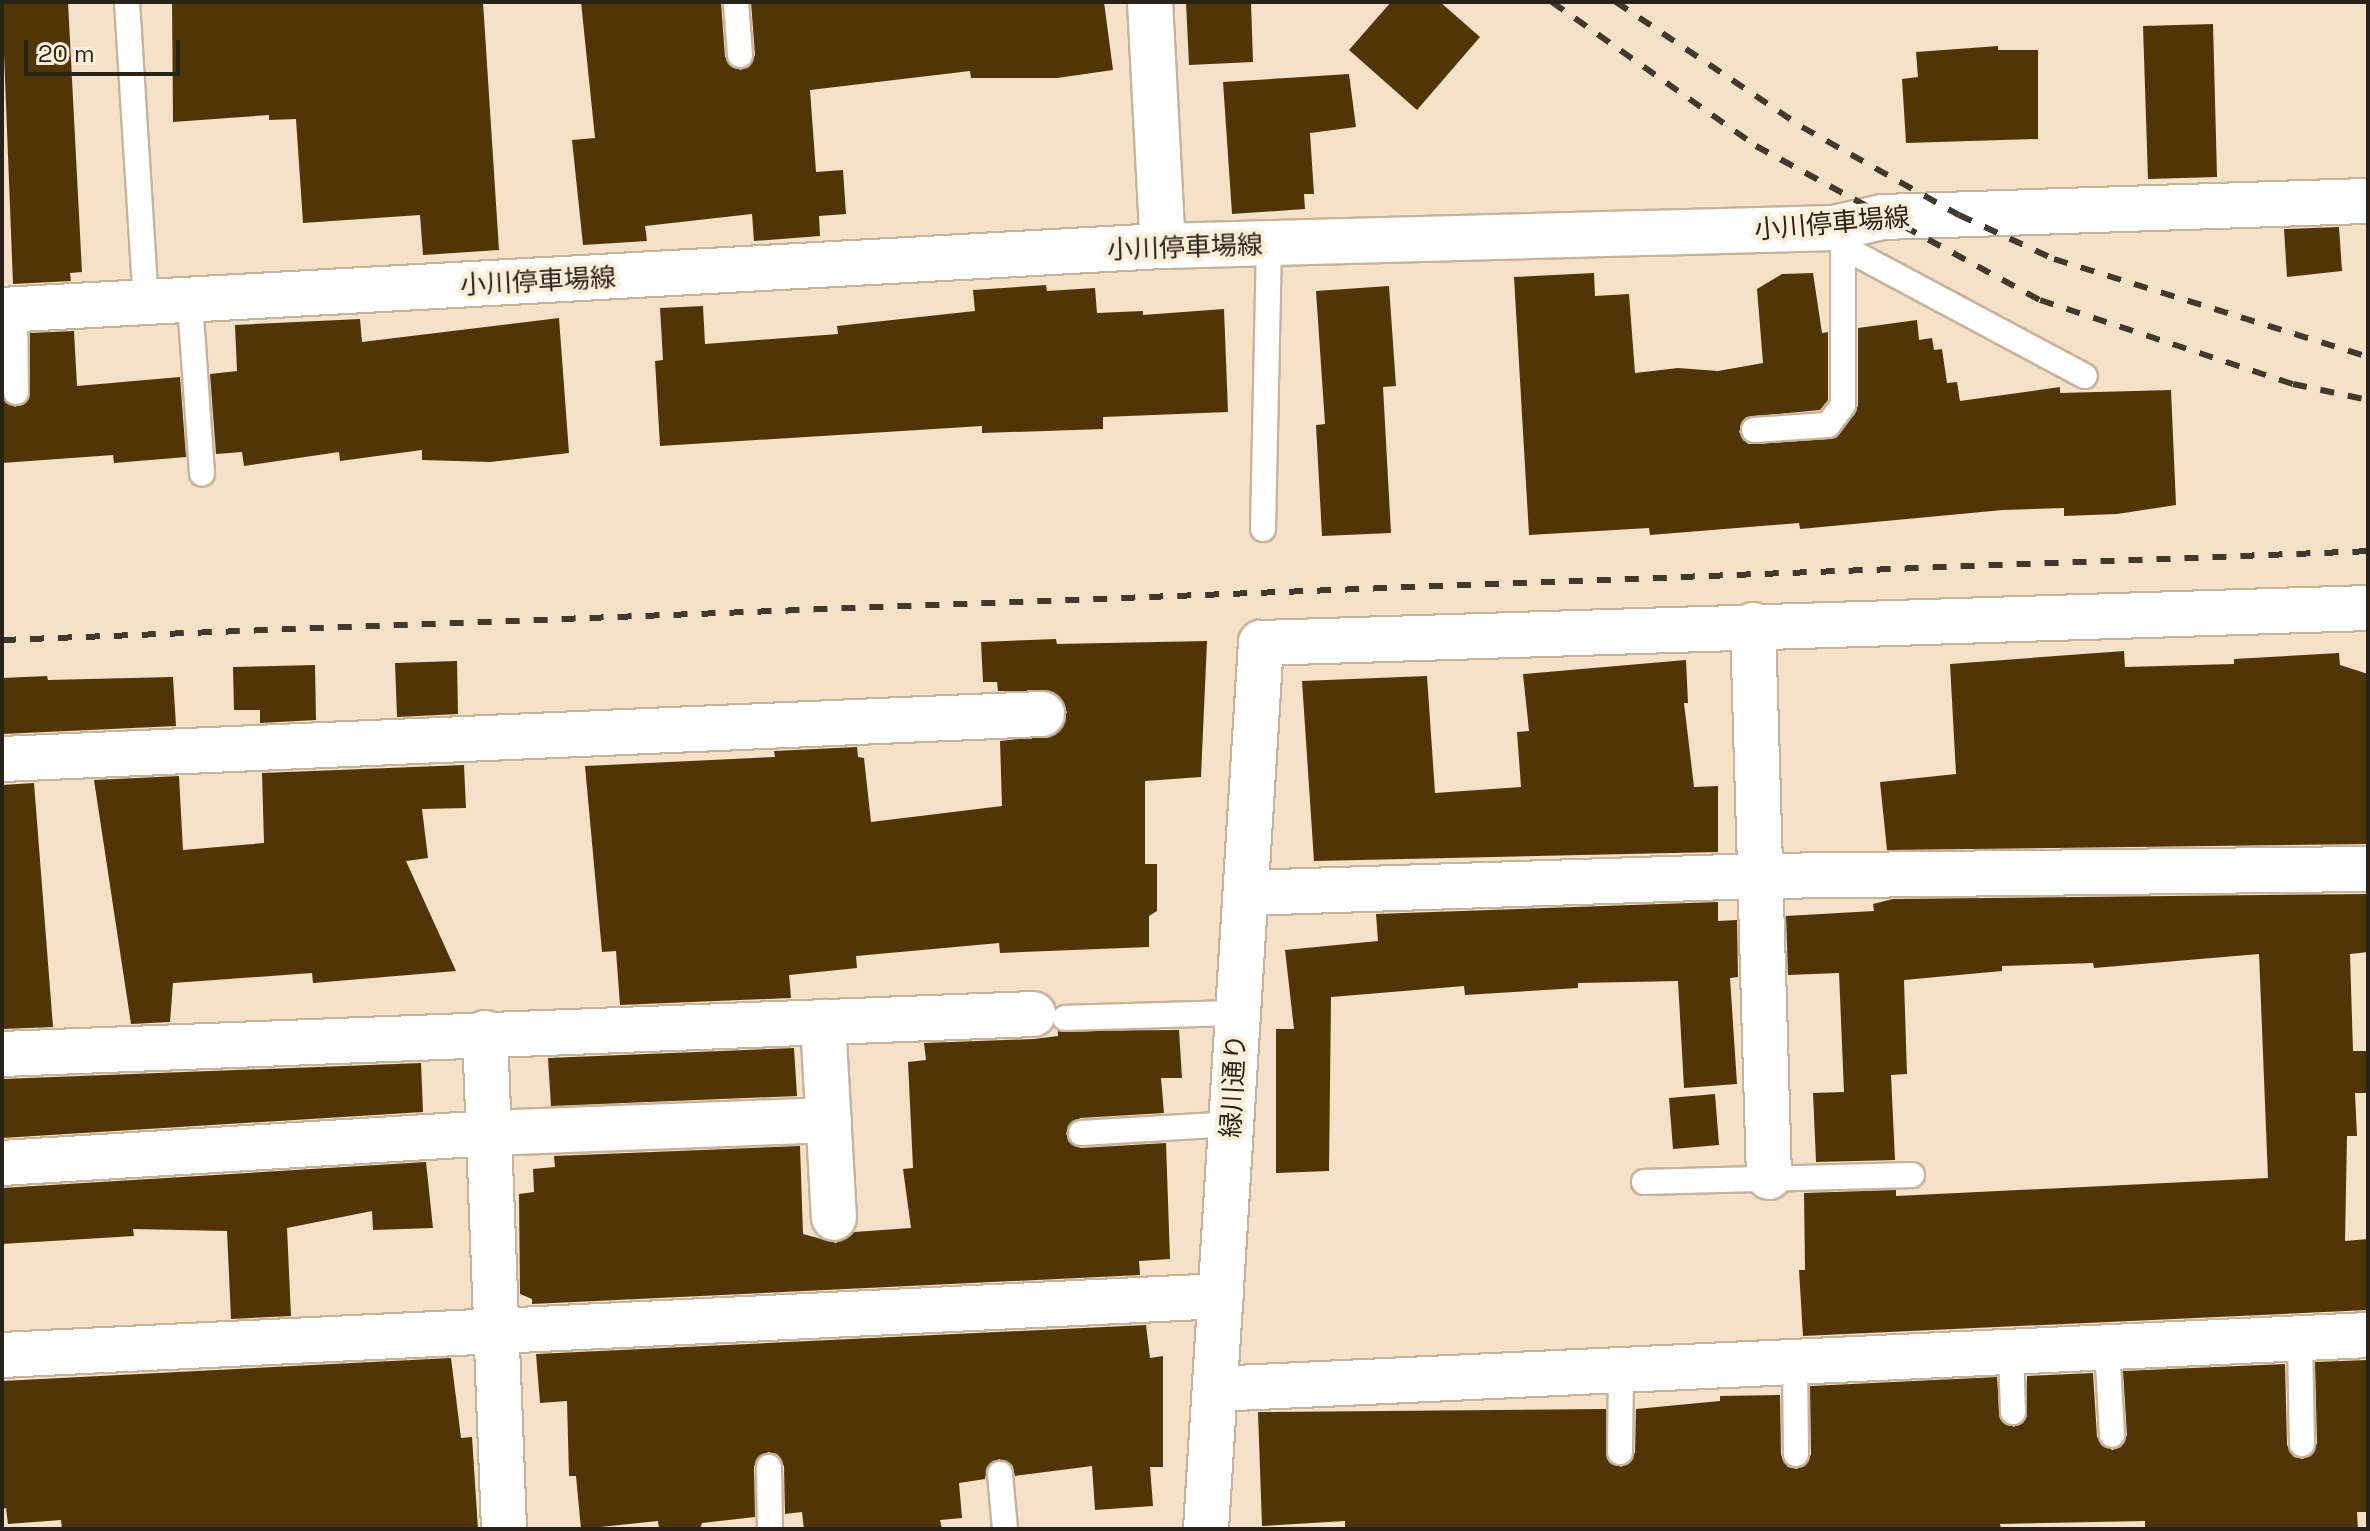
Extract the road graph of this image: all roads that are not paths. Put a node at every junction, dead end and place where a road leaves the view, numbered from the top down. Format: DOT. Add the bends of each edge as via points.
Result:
graph roads {
  1 [pos="127,2"];
  2 [pos="736,2"];
  3 [pos="1150,2"];
  4 [pos="740,55"];
  5 [pos="2368,201"];
  6 [pos="1839,238"];
  7 [pos="1269,245"];
  8 [pos="1163,246"];
  9 [pos="190,302"];
  10 [pos="146,304"];
  11 [pos="8,310"];
  12 [pos="2085,376"];
  13 [pos="16,392"];
  14 [pos="1754,430"];
  15 [pos="202,474"];
  16 [pos="1263,529"];
  17 [pos="2368,608"];
  18 [pos="1753,625"];
  19 [pos="1042,714"];
  20 [pos="2,759"];
  21 [pos="2368,869"];
  22 [pos="1759,876"];
  23 [pos="1246,893"];
  24 [pos="1238,1013"];
  25 [pos="1049,1016"];
  26 [pos="823,1022"];
  27 [pos="485,1033"];
  28 [pos="2,1054"];
  29 [pos="829,1120"];
  30 [pos="1231,1124"];
  31 [pos="490,1133"];
  32 [pos="1081,1133"];
  33 [pos="2,1163"];
  34 [pos="1912,1175"];
  35 [pos="1769,1177"];
  36 [pos="1644,1182"];
  37 [pos="834,1218"];
  38 [pos="1221,1296"];
  39 [pos="497,1334"];
  40 [pos="2368,1335"];
  41 [pos="2300,1340"];
  42 [pos="2107,1346"];
  43 [pos="2011,1351"];
  44 [pos="2,1355"];
  45 [pos="1795,1361"];
  46 [pos="1621,1369"];
  47 [pos="1215,1389"];
  48 [pos="2013,1412"];
  49 [pos="2112,1435"];
  50 [pos="2302,1444"];
  51 [pos="1620,1452"];
  52 [pos="1796,1454"];
  53 [pos="769,1467"];
  54 [pos="1000,1474"];
  55 [pos="504,1529"];
  56 [pos="770,1529"];
  57 [pos="1005,1529"];
  58 [pos="1206,1529"];
  1 -- 10 [label="lane"];
  2 -- 4 [label="lane"];
  3 -- 8 [label="street"];
  5 -- 6 [label="street, 小川停車場線" via="1883,217"];
  6 -- 7 [label="street, 小川停車場線"];
  6 -- 12 [label="lane"];
  6 -- 14 [label="lane" via="1843,405 1828,425"];
  7 -- 8 [label="street, 小川停車場線"];
  7 -- 16 [label="lane"];
  8 -- 9 [label="street, 小川停車場線"];
  9 -- 10 [label="street, 小川停車場線"];
  9 -- 15 [label="lane"];
  10 -- 11 [label="street, 小川停車場線"];
  11 -- 13 [label="lane"];
  17 -- 18 [label="street"];
  18 -- 22 [label="street"];
  18 -- 23 [label="street, 緑川通り" via="1261,643"];
  19 -- 20 [label="street"];
  21 -- 22 [label="street"];
  22 -- 23 [label="street"];
  22 -- 35 [label="street"];
  23 -- 24 [label="street, 緑川通り"];
  24 -- 25 [label="lane"];
  24 -- 30 [label="street, 緑川通り"];
  25 -- 26 [label="street"];
  26 -- 27 [label="street"];
  26 -- 29 [label="street"];
  27 -- 28 [label="street"];
  27 -- 31 [label="street"];
  29 -- 31 [label="street"];
  29 -- 37 [label="street"];
  30 -- 32 [label="lane"];
  30 -- 38 [label="street, 緑川通り"];
  31 -- 33 [label="street"];
  31 -- 39 [label="street"];
  34 -- 35 [label="lane"];
  35 -- 36 [label="lane"];
  38 -- 39 [label="street"];
  38 -- 47 [label="street, 緑川通り"];
  39 -- 44 [label="street"];
  39 -- 55 [label="street"];
  40 -- 41 [label="street"];
  41 -- 42 [label="street"];
  41 -- 50 [label="lane"];
  42 -- 43 [label="street"];
  42 -- 49 [label="lane"];
  43 -- 45 [label="street"];
  43 -- 48 [label="lane"];
  45 -- 46 [label="street"];
  45 -- 52 [label="lane"];
  46 -- 47 [label="street"];
  46 -- 51 [label="lane"];
  47 -- 58 [label="street, 緑川通り"];
  53 -- 56 [label="lane"];
  54 -- 57 [label="lane"];
}
